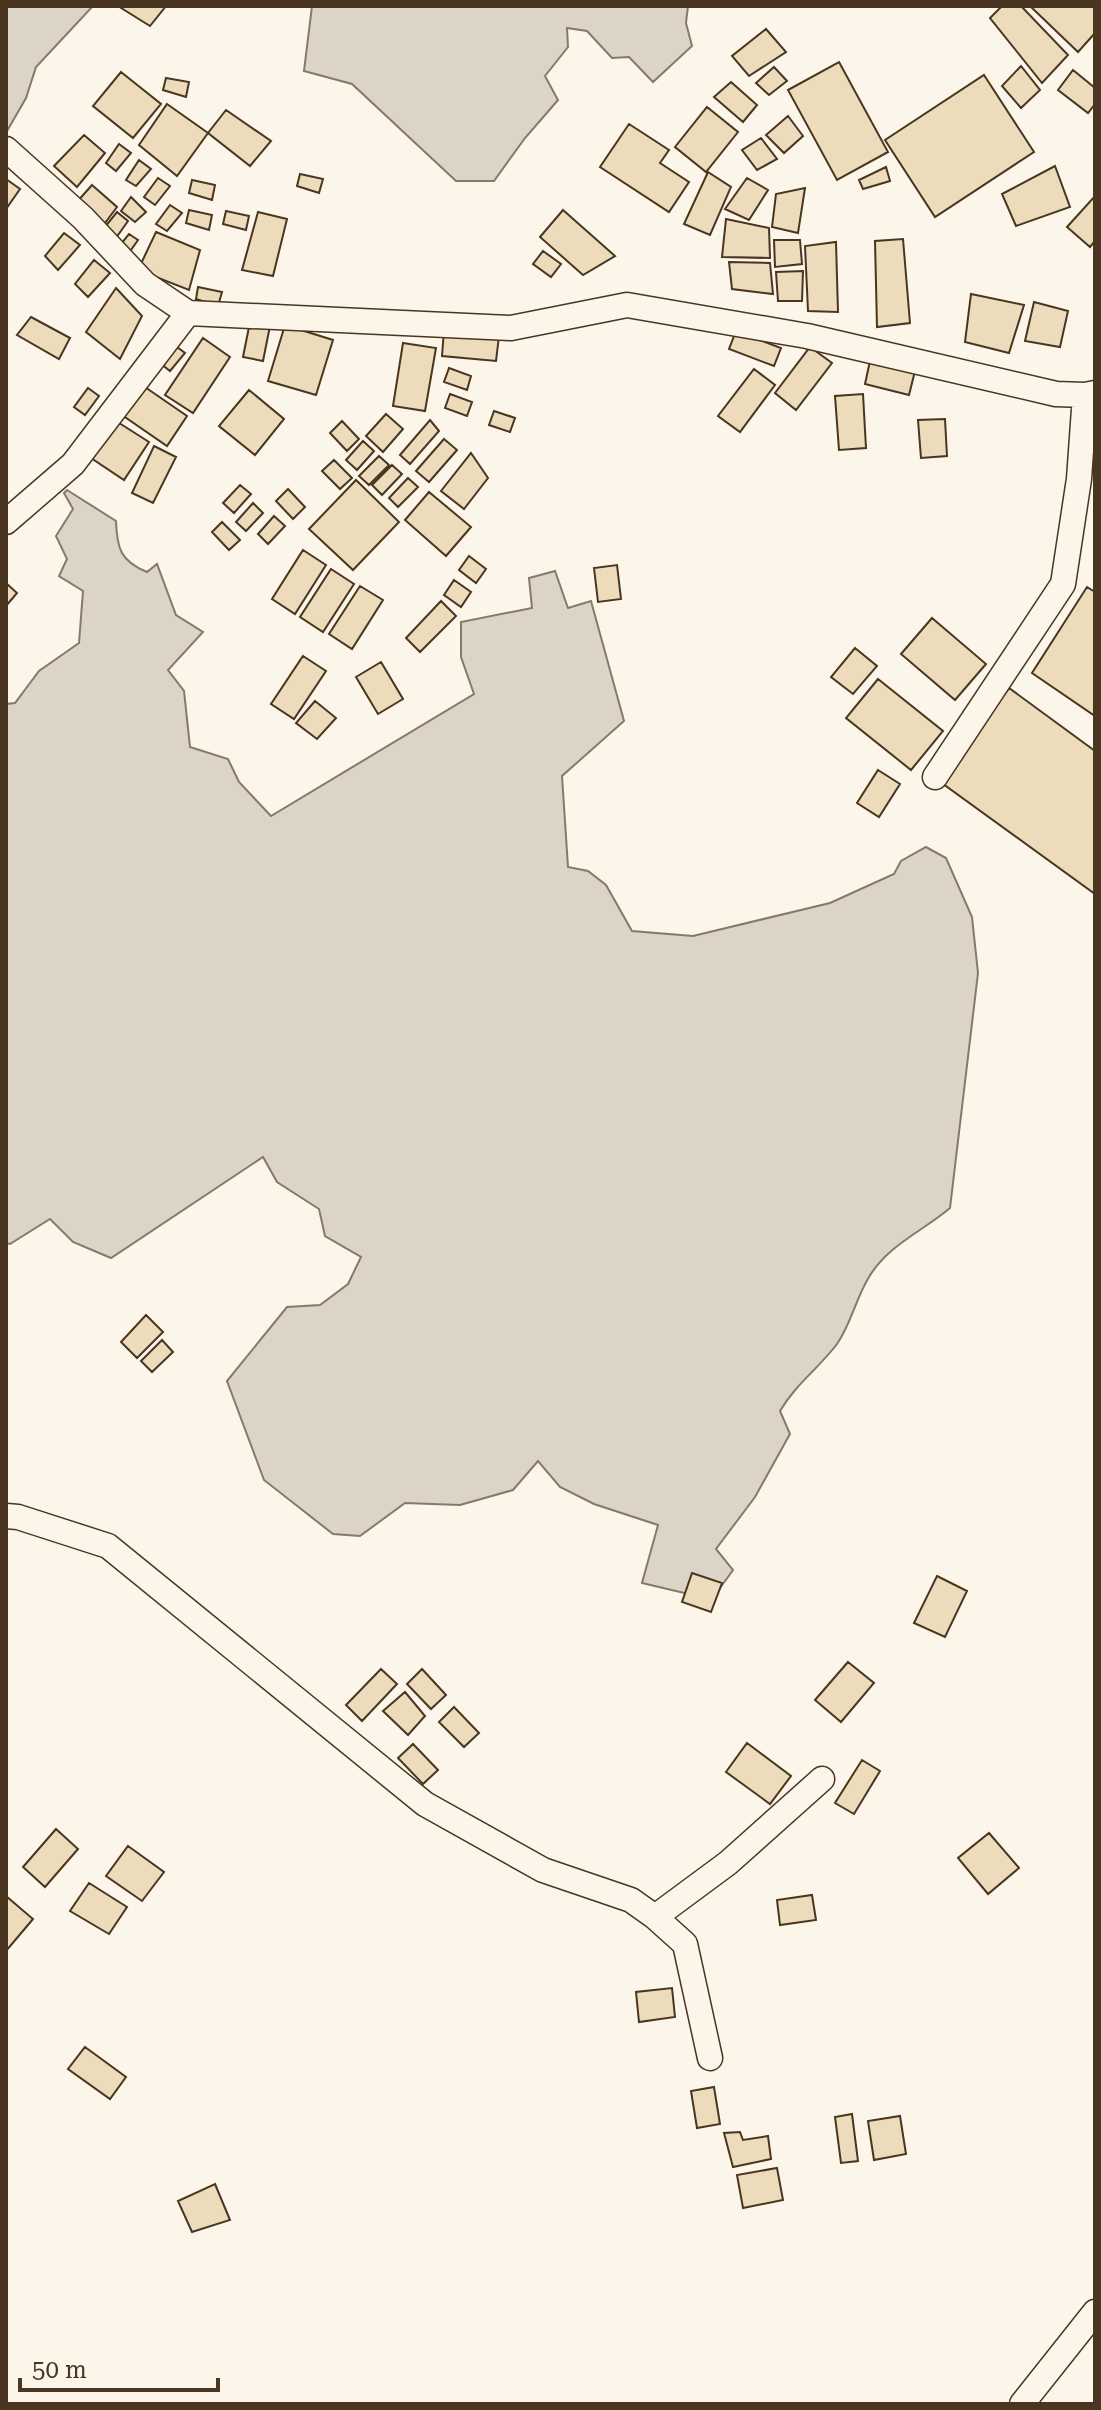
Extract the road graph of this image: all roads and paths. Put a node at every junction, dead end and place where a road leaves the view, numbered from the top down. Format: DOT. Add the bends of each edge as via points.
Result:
graph roads {
  1 [pos="6,149"];
  2 [pos="188,313"];
  3 [pos="1090,394"];
  4 [pos="1087,486"];
  5 [pos="6,522"];
  6 [pos="935,777"];
  7 [pos="6,1516"];
  8 [pos="822,1779"];
  9 [pos="655,1917"];
  10 [pos="710,2058"];
  11 [pos="1095,2312"];
  12 [pos="1022,2404"];
  1 -- 2 [label="street" via="83,218 145,284"];
  2 -- 3 [label="street" via="511,328 627,305 807,336 1056,394"];
  2 -- 5 [label="street" via="73,464"];
  3 -- 4 [label="street"];
  4 -- 6 [label="street" via="1063,584"];
  7 -- 9 [label="street" via="108,1546 425,1804 543,1870 631,1900"];
  8 -- 9 [label="street" via="728,1863"];
  9 -- 10 [label="street" via="685,1944"];
  11 -- 12 [label="street"];
}
